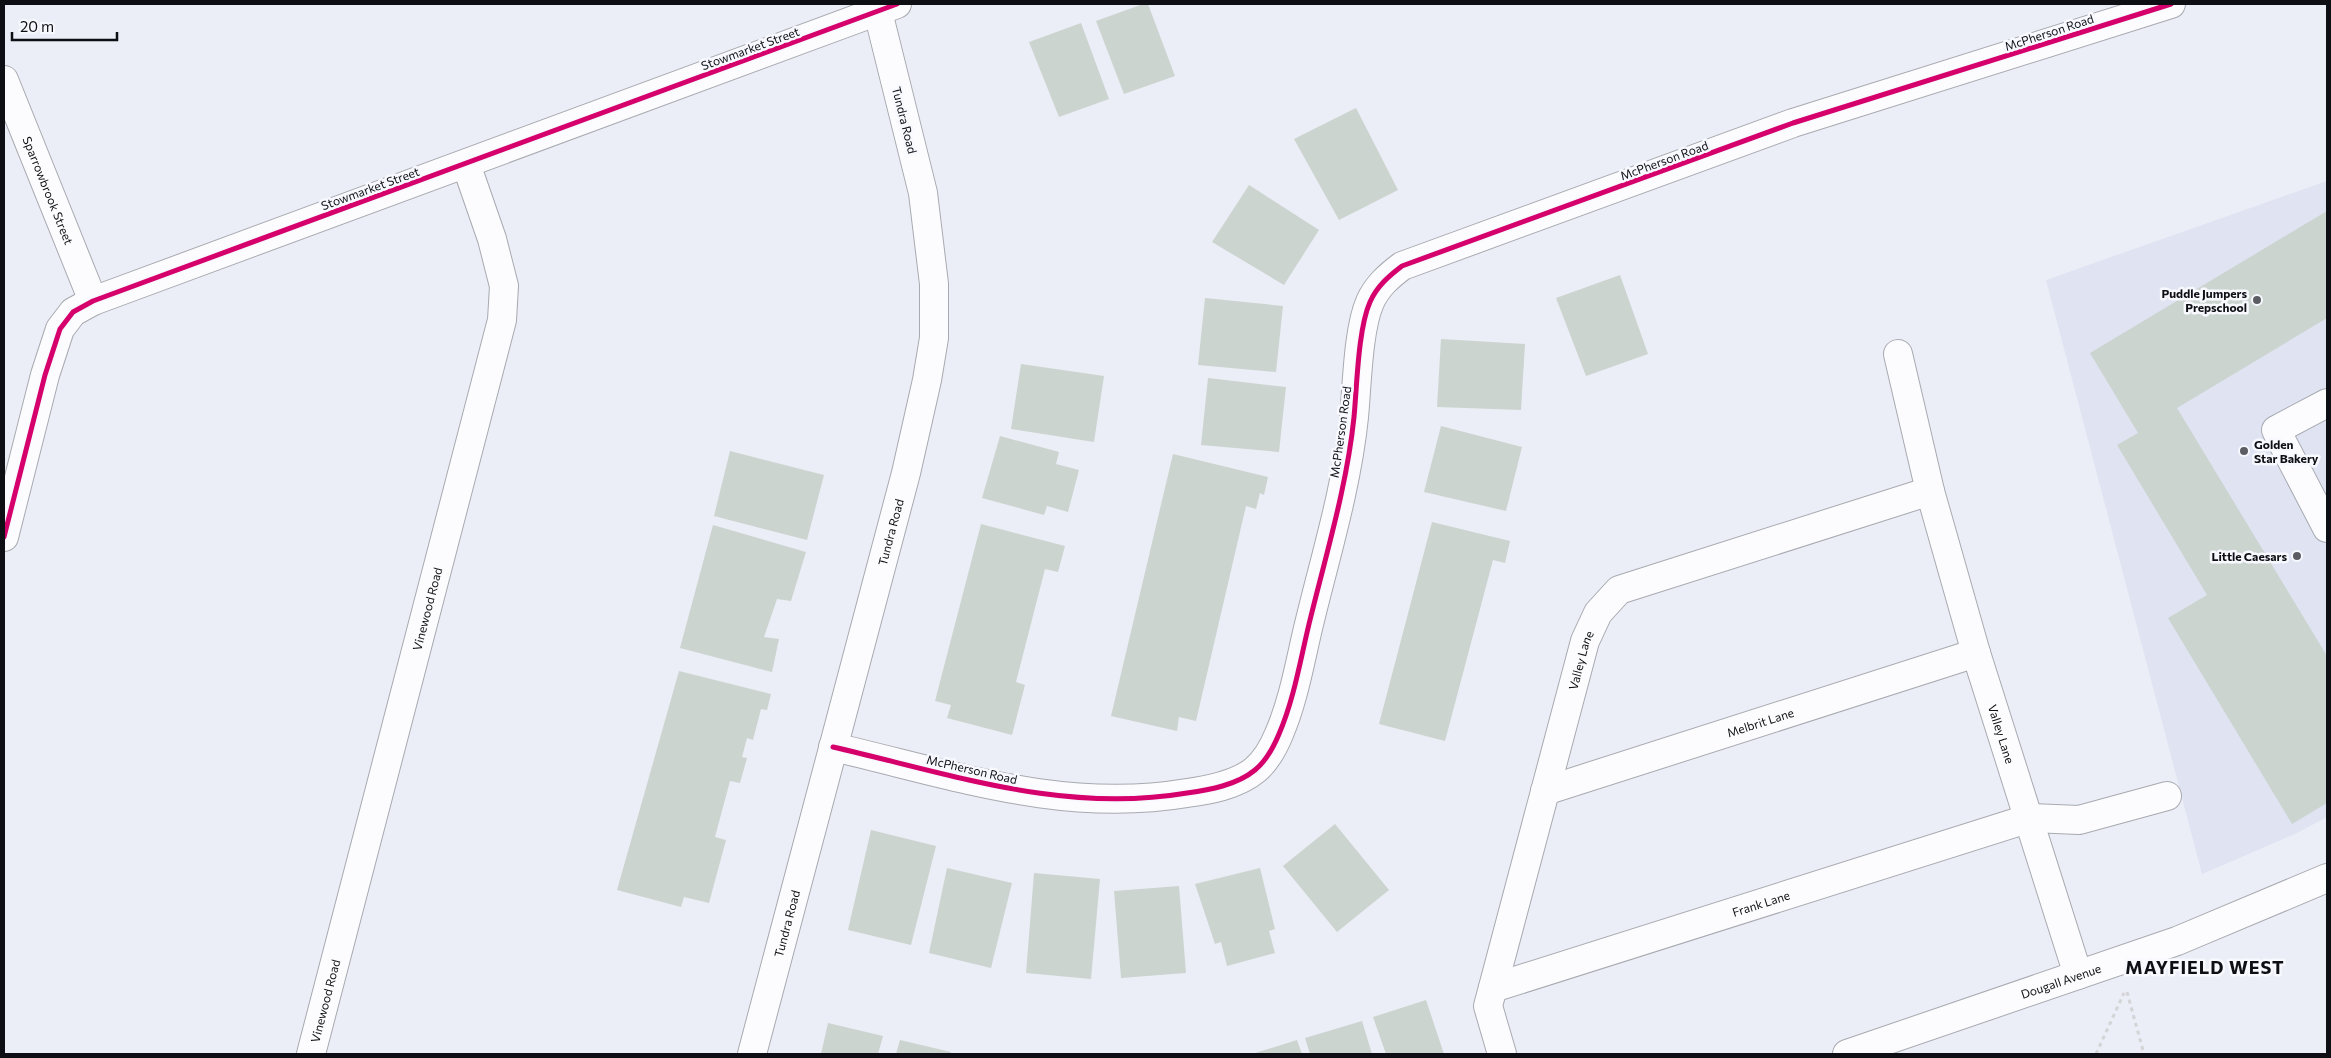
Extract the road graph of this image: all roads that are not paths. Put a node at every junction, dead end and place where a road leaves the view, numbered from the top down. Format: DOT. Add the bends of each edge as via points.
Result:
graph roads {
  1 [pos="2171,4"];
  2 [pos="884,6"];
  3 [pos="4,80"];
  4 [pos="466,164"];
  5 [pos="92,301"];
  6 [pos="1898,354"];
  7 [pos="2327,403"];
  8 [pos="1930,491"];
  9 [pos="2327,528"];
  10 [pos="4,537"];
  11 [pos="1976,652"];
  12 [pos="833,747"];
  13 [pos="1545,791"];
  14 [pos="2167,796"];
  15 [pos="2030,818"];
  16 [pos="2327,878"];
  17 [pos="2078,975"];
  18 [pos="1493,988"];
  19 [pos="311,1054"];
  20 [pos="752,1054"];
  21 [pos="1502,1054"];
  22 [pos="1847,1054"];
  1 -- 12 [label="street, McPherson Road" via="1793,123 1402,266 1389,275 1370,302 1364,322 1352,440 1291,697 1268,755 1255,770 1239,779 1208,790 1168,797 1104,800 1050,796"];
  2 -- 4 [label="street, Stowmarket Street"];
  2 -- 12 [label="street, Tundra Road" via="923,193 934,284 934,338 906,472"];
  3 -- 5 [label="street, Sparrowbrook Street"];
  4 -- 5 [label="street, Stowmarket Street"];
  4 -- 19 [label="street, Vinewood Road" via="492,239 504,286 502,320"];
  5 -- 10 [label="street, Stowmarket Street" via="73,312 60,329 45,375"];
  6 -- 8 [label="street, Valley Lane"];
  7 -- 9 [label="street" via="2276,430"];
  8 -- 11 [label="street, Valley Lane"];
  8 -- 13 [label="street, Valley Lane" via="1619,590 1598,613 1584,641"];
  11 -- 13 [label="street, Melbrit Lane"];
  11 -- 15 [label="street, Valley Lane"];
  12 -- 20 [label="street, Tundra Road"];
  13 -- 18 [label="street, Valley Lane"];
  14 -- 15 [label="street, Frank Lane" via="2078,820"];
  15 -- 17 [label="street, Valley Lane"];
  15 -- 18 [label="street, Frank Lane"];
  16 -- 17 [label="street, Dougall Avenue" via="2177,941"];
  17 -- 22 [label="street, Dougall Avenue"];
  18 -- 21 [label="street, Valley Lane" via="1488,1006"];
}
